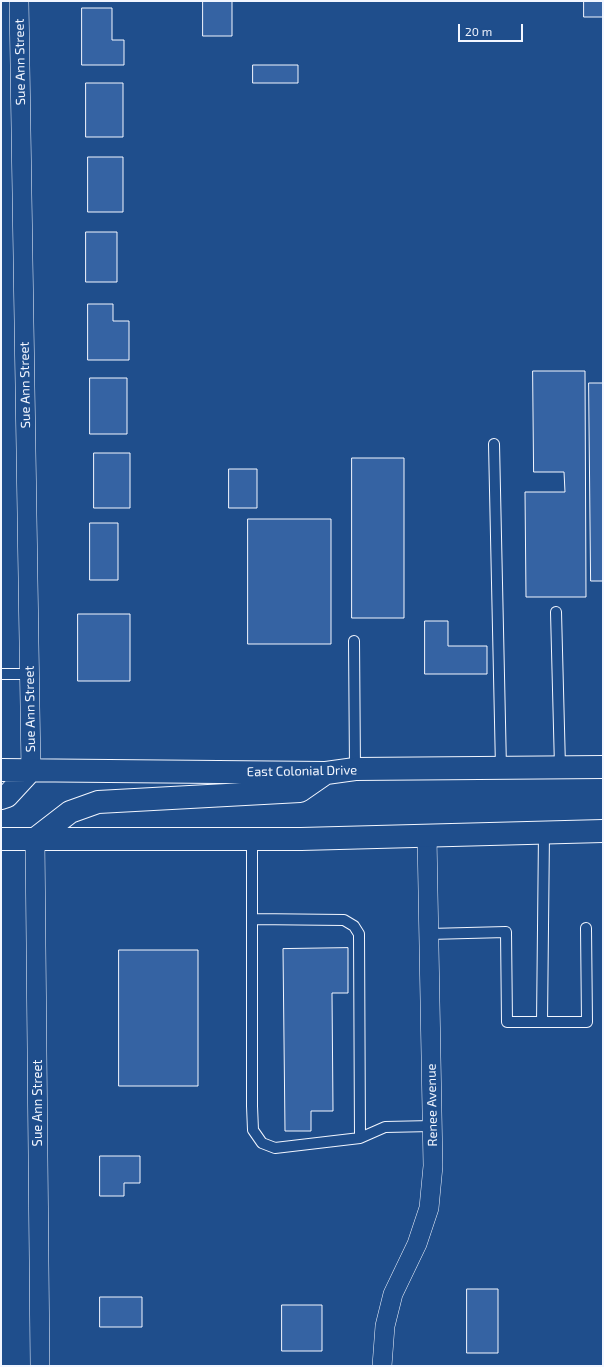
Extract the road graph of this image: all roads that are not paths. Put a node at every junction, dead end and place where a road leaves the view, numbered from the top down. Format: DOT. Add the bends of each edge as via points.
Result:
graph roads {
  1 [pos="19,1"];
  2 [pos="494,444"];
  3 [pos="556,612"];
  4 [pos="354,641"];
  5 [pos="1,674"];
  6 [pos="29,674"];
  7 [pos="560,767"];
  8 [pos="603,767"];
  9 [pos="501,768"];
  10 [pos="355,769"];
  11 [pos="1,770"];
  12 [pos="31,770"];
  13 [pos="326,773"];
  14 [pos="1,798"];
  15 [pos="603,829"];
  16 [pos="544,833"];
  17 [pos="428,836"];
  18 [pos="1,839"];
  19 [pos="36,839"];
  20 [pos="252,839"];
  21 [pos="252,919"];
  22 [pos="586,928"];
  23 [pos="429,934"];
  24 [pos="542,1022"];
  25 [pos="432,1126"];
  26 [pos="360,1138"];
  27 [pos="40,1366"];
  28 [pos="382,1366"];
  1 -- 6 [label="street, Sue Ann Street"];
  2 -- 9 [label="lane"];
  3 -- 7 [label="lane"];
  4 -- 10 [label="lane"];
  5 -- 6 [label="lane"];
  6 -- 12 [label="street, Sue Ann Street"];
  7 -- 8 [label="highway, East Colonial Drive"];
  7 -- 9 [label="highway, East Colonial Drive"];
  9 -- 10 [label="highway, East Colonial Drive"];
  10 -- 13 [label="highway, East Colonial Drive"];
  11 -- 12 [label="highway, East Colonial Drive"];
  12 -- 13 [label="highway, East Colonial Drive"];
  12 -- 14 [label="highway" via="7,796"];
  13 -- 19 [label="highway" via="300,792 98,802 70,812"];
  15 -- 16 [label="highway"];
  16 -- 17 [label="highway"];
  16 -- 24 [label="lane"];
  17 -- 20 [label="highway"];
  17 -- 23 [label="street, Renee Avenue"];
  18 -- 19 [label="highway"];
  19 -- 20 [label="highway"];
  19 -- 27 [label="street, Sue Ann Street"];
  20 -- 21 [label="lane"];
  21 -- 26 [label="lane" via="344,920 354,926 359,934"];
  21 -- 26 [label="lane" via="254,1130 262,1142 275,1148"];
  22 -- 24 [label="lane" via="587,1022"];
  23 -- 24 [label="lane" via="506,932 507,1022"];
  23 -- 25 [label="street, Renee Avenue"];
  25 -- 26 [label="lane" via="385,1127"];
  25 -- 28 [label="street, Renee Avenue" via="433,1166 429,1208 417,1244 393,1294 385,1326"];
}
